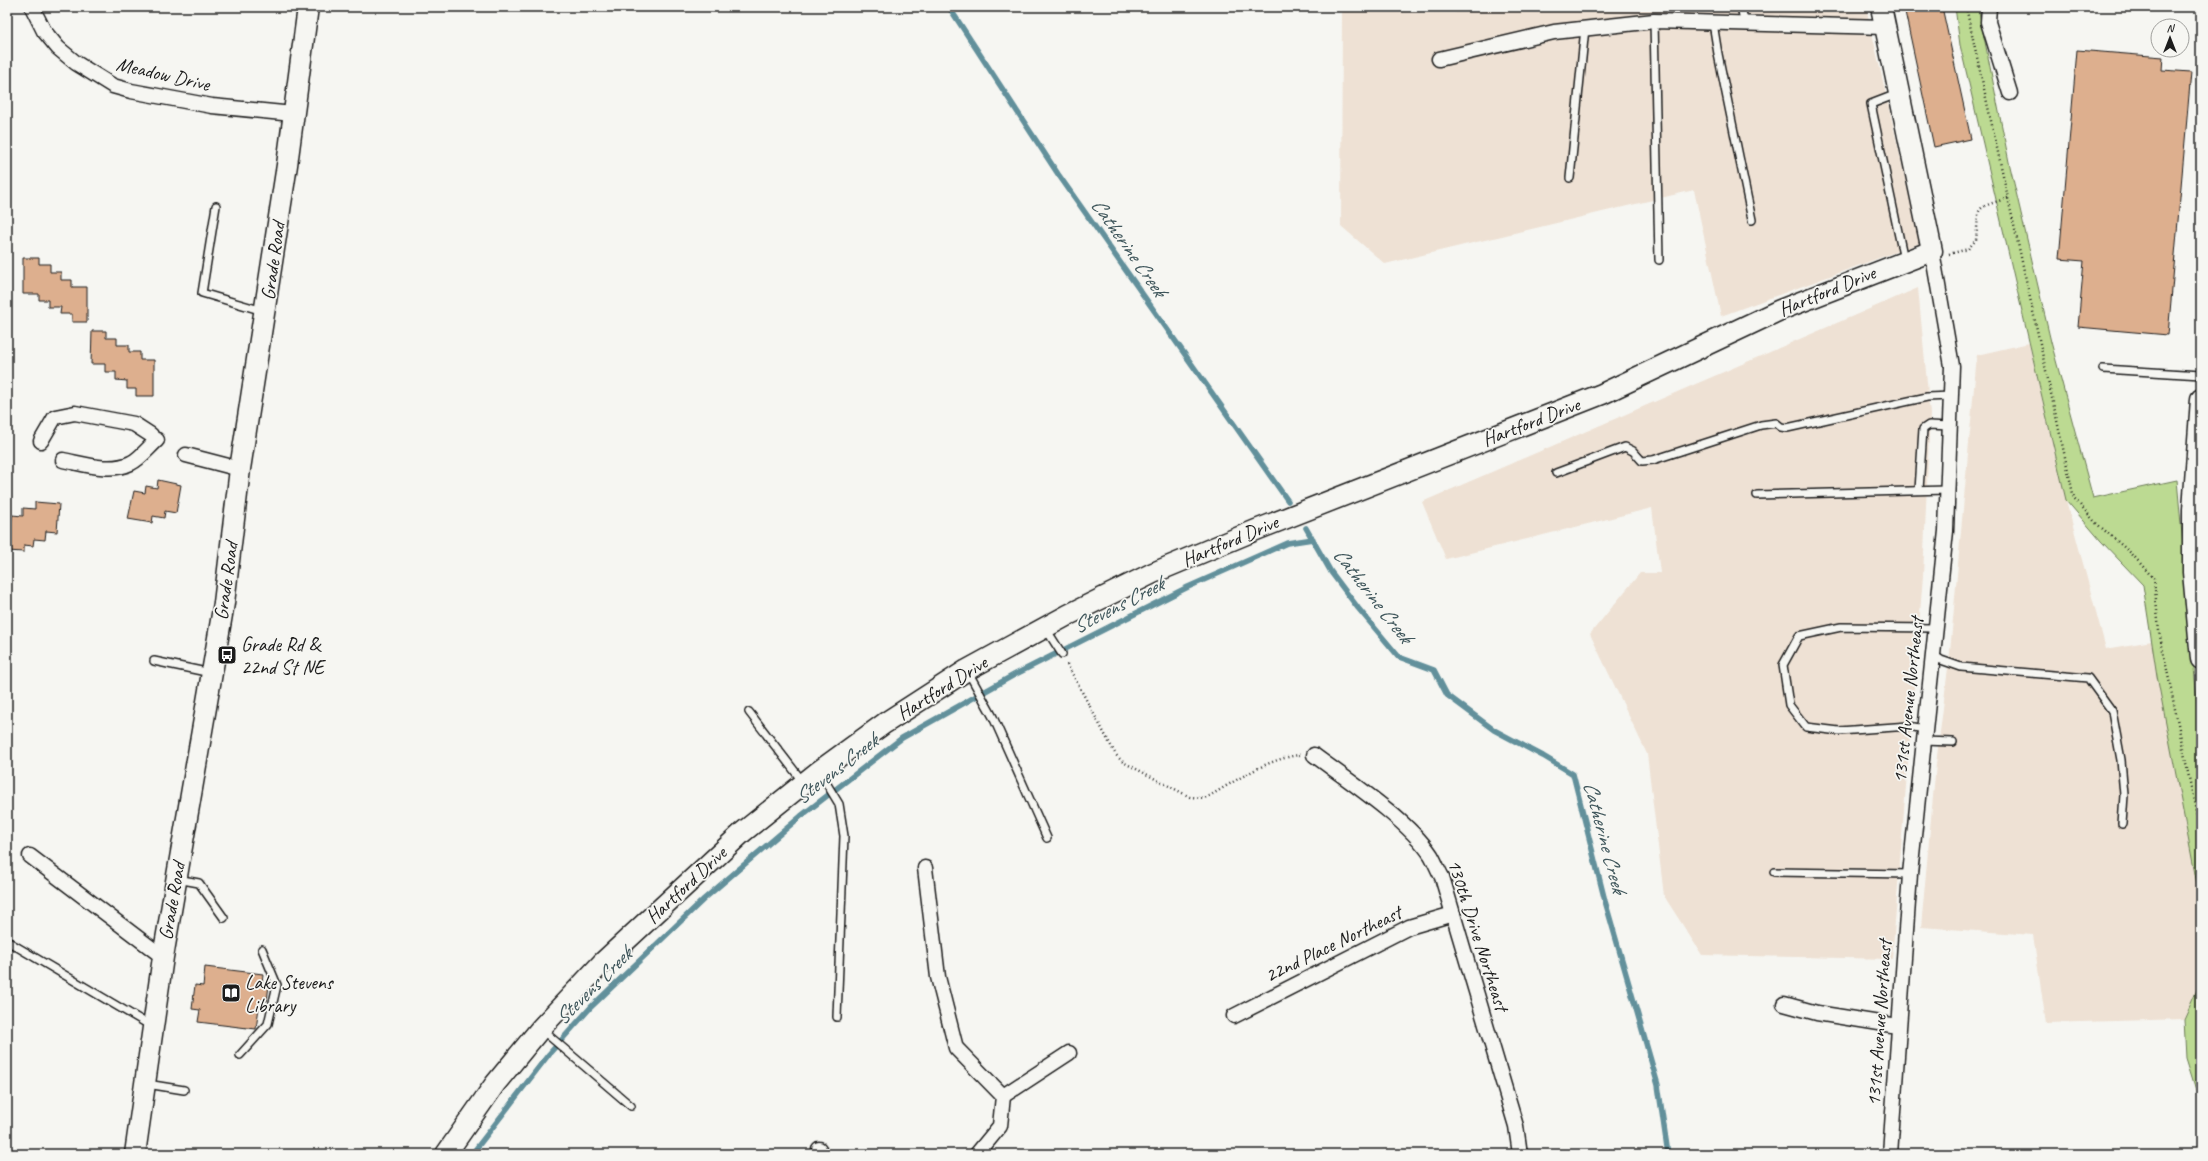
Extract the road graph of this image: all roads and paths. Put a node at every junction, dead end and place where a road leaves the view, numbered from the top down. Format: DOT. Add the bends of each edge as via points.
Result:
graph roads {
  1 [pos="32,7"];
  2 [pos="308,7"];
  3 [pos="1741,7"];
  4 [pos="1881,7"];
  5 [pos="1966,7"];
  6 [pos="1989,7"];
  7 [pos="1654,21"];
  8 [pos="1714,23"];
  9 [pos="1745,24"];
  10 [pos="1886,27"];
  11 [pos="1585,28"];
  12 [pos="1439,59"];
  13 [pos="1900,93"];
  14 [pos="2010,93"];
  15 [pos="293,114"];
  16 [pos="1570,178"];
  17 [pos="2008,198"];
  18 [pos="216,206"];
  19 [pos="1752,220"];
  20 [pos="1933,255"];
  21 [pos="1658,260"];
  22 [pos="1904,260"];
  23 [pos="265,311"];
  24 [pos="2103,369"];
  25 [pos="2201,375"];
  26 [pos="1951,396"];
  27 [pos="2201,399"];
  28 [pos="1950,426"];
  29 [pos="41,441"];
  30 [pos="186,455"];
  31 [pos="63,460"];
  32 [pos="240,469"];
  33 [pos="1556,473"];
  34 [pos="2198,478"];
  35 [pos="1919,490"];
  36 [pos="1948,490"];
  37 [pos="1757,495"];
  38 [pos="2198,589"];
  39 [pos="1935,628"];
  40 [pos="1048,634"];
  41 [pos="1062,654"];
  42 [pos="1932,654"];
  43 [pos="2201,659"];
  44 [pos="154,661"];
  45 [pos="212,674"];
  46 [pos="971,677"];
  47 [pos="749,712"];
  48 [pos="1923,735"];
  49 [pos="1953,742"];
  50 [pos="1314,755"];
  51 [pos="822,776"];
  52 [pos="804,784"];
  53 [pos="2122,824"];
  54 [pos="2201,836"];
  55 [pos="1047,838"];
  56 [pos="30,856"];
  57 [pos="925,868"];
  58 [pos="1774,872"];
  59 [pos="1910,874"];
  60 [pos="176,879"];
  61 [pos="1453,914"];
  62 [pos="224,918"];
  63 [pos="7,940"];
  64 [pos="262,949"];
  65 [pos="163,957"];
  66 [pos="1784,1004"];
  67 [pos="1234,1016"];
  68 [pos="837,1017"];
  69 [pos="1898,1026"];
  70 [pos="153,1027"];
  71 [pos="548,1034"];
  72 [pos="1069,1053"];
  73 [pos="240,1055"];
  74 [pos="145,1084"];
  75 [pos="184,1090"];
  76 [pos="1003,1096"];
  77 [pos="631,1106"];
  78 [pos="135,1154"];
  79 [pos="446,1154"];
  80 [pos="977,1154"];
  81 [pos="1520,1154"];
  82 [pos="1890,1154"];
  1 -- 15 [label="street, Meadow Drive" via="44,31 58,48 76,63 113,86 212,106"];
  2 -- 15 [label="main road, Grade Road"];
  3 -- 9 [label="lane"];
  4 -- 10 [label="main road"];
  5 -- 17 [label="path"];
  6 -- 14 [label="street" via="1988,22"];
  7 -- 8 [label="street"];
  7 -- 11 [label="street"];
  7 -- 21 [label="lane"];
  8 -- 9 [label="street"];
  8 -- 19 [label="lane"];
  9 -- 10 [label="street"];
  10 -- 13 [label="main road"];
  11 -- 12 [label="street" via="1554,32"];
  11 -- 16 [label="lane"];
  13 -- 20 [label="main road"];
  13 -- 22 [label="lane" via="1871,104"];
  15 -- 23 [label="main road, Grade Road"];
  17 -- 20 [label="path" via="1982,206 1977,213 1976,240 1968,249"];
  17 -- 54 [label="path" via="2074,498 2154,579 2159,631"];
  18 -- 23 [label="lane" via="202,293"];
  20 -- 22 [label="main road, Hartford Drive"];
  20 -- 26 [label="street, 131st Avenue Northeast" via="1952,366"];
  22 -- 40 [label="main road, Hartford Drive" via="1780,310 1602,394 1161,570"];
  23 -- 32 [label="main road, Grade Road"];
  24 -- 25 [label="lane"];
  26 -- 28 [label="street, 131st Avenue Northeast"];
  26 -- 33 [label="lane" via="1927,397 1787,428 1776,423 1761,425 1653,460 1642,461 1625,447"];
  27 -- 34 [label="main road"];
  28 -- 35 [label="lane" via="1929,425 1923,429"];
  28 -- 36 [label="street, 131st Avenue Northeast"];
  29 -- 31 [label="street" via="55,417 75,413 134,424 154,438 132,463 118,467 100,467"];
  30 -- 32 [label="street"];
  32 -- 45 [label="main road, Grade Road" via="224,603"];
  34 -- 38 [label="main road" via="2192,509"];
  35 -- 36 [label="lane"];
  35 -- 37 [label="lane"];
  36 -- 39 [label="street, 131st Avenue Northeast"];
  38 -- 43 [label="main road"];
  39 -- 42 [label="street, 131st Avenue Northeast"];
  39 -- 48 [label="lane" via="1841,627 1800,636 1782,665 1789,705 1806,727 1839,731 1909,726"];
  40 -- 41 [label="lane"];
  40 -- 46 [label="main road, Hartford Drive"];
  41 -- 50 [label="path" via="1119,758 1137,771 1190,797 1204,798 1282,759"];
  42 -- 48 [label="street, 131st Avenue Northeast"];
  42 -- 53 [label="lane" via="1961,667 2088,678 2112,711 2121,760 2124,795"];
  44 -- 45 [label="lane"];
  45 -- 60 [label="main road, Grade Road"];
  46 -- 51 [label="main road, Hartford Drive" via="885,723"];
  46 -- 55 [label="lane" via="986,704"];
  47 -- 52 [label="lane"];
  48 -- 49 [label="lane"];
  48 -- 59 [label="street, 131st Avenue Northeast"];
  50 -- 61 [label="street, 130th Drive Northeast" via="1410,831 1430,855 1439,872"];
  51 -- 52 [label="main road, Hartford Drive"];
  51 -- 68 [label="lane" via="839,804 844,836"];
  52 -- 71 [label="main road, Hartford Drive" via="726,847 602,963"];
  56 -- 65 [label="street"];
  57 -- 76 [label="street" via="938,977 956,1048"];
  58 -- 59 [label="lane"];
  59 -- 69 [label="street, 131st Avenue Northeast"];
  60 -- 62 [label="lane" via="200,883"];
  60 -- 65 [label="main road, Grade Road"];
  61 -- 67 [label="street, 22nd Place Northeast" via="1409,927"];
  61 -- 81 [label="street, 130th Drive Northeast" via="1514,1119"];
  63 -- 70 [label="lane"];
  64 -- 73 [label="lane" via="277,985 268,1024"];
  65 -- 70 [label="main road, Grade Road"];
  66 -- 69 [label="street" via="1817,1013"];
  69 -- 82 [label="street, 131st Avenue Northeast"];
  70 -- 74 [label="main road, Grade Road"];
  71 -- 77 [label="lane"];
  71 -- 79 [label="main road, Hartford Drive" via="495,1084"];
  72 -- 76 [label="street"];
  74 -- 75 [label="lane"];
  74 -- 78 [label="main road, Grade Road"];
  76 -- 80 [label="street" via="1000,1126"];
}
